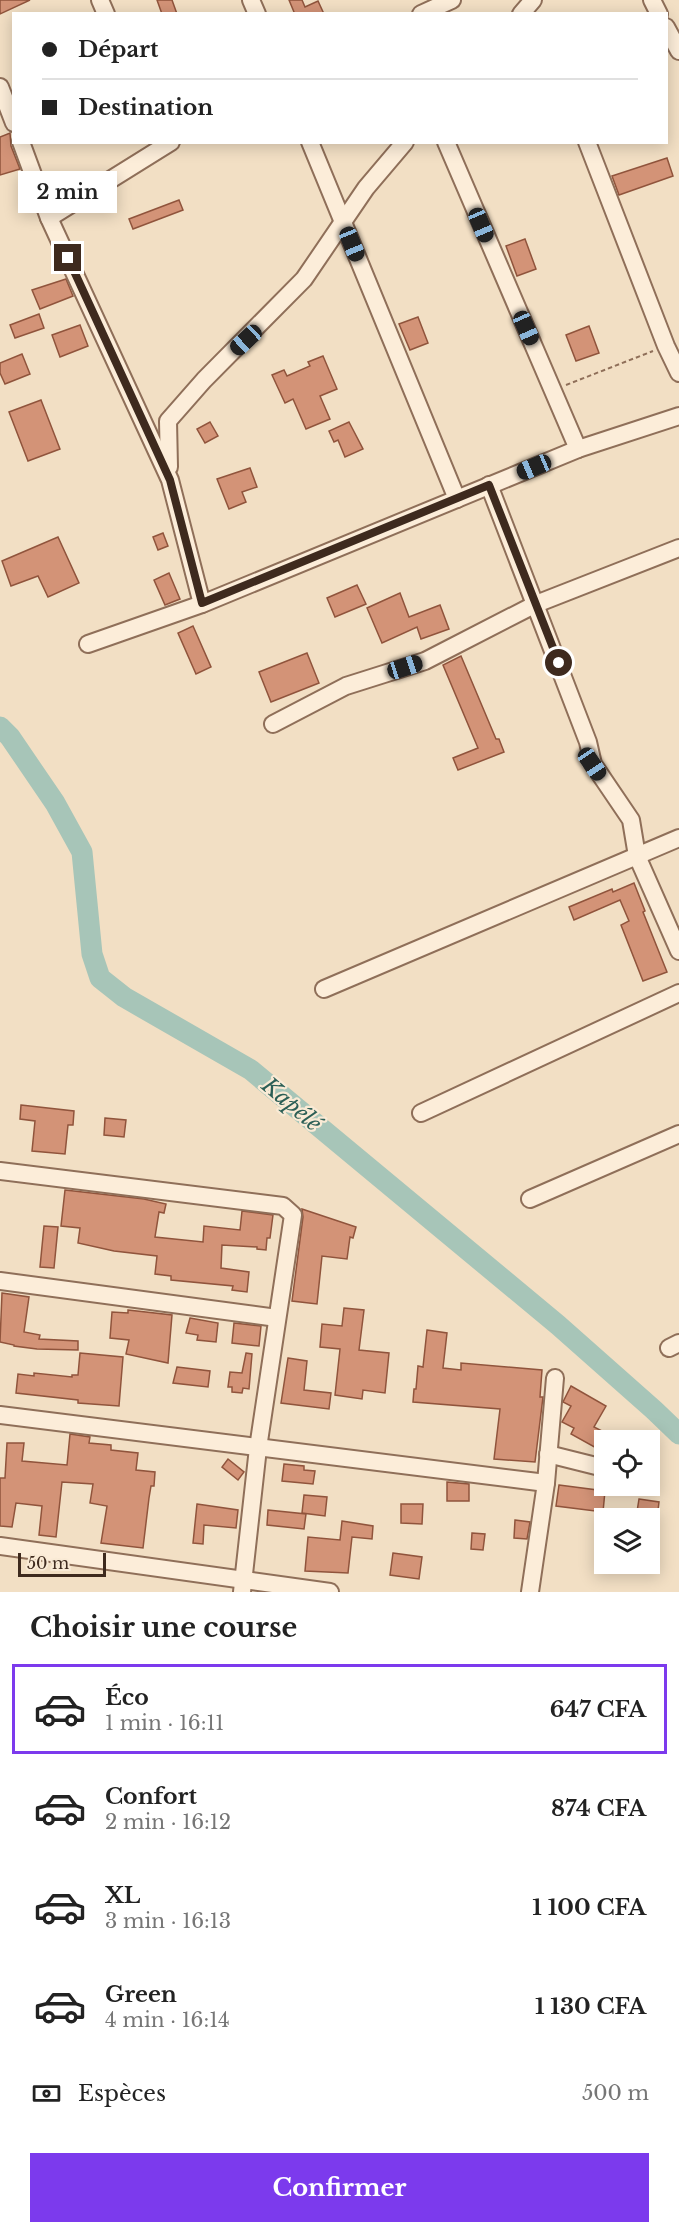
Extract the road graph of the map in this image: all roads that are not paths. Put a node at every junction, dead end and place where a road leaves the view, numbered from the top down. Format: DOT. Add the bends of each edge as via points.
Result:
graph roads {
  1 [pos="452,0"];
  2 [pos="533,0"];
  3 [pos="425,12"];
  4 [pos="523,12"];
  5 [pos="668,31"];
  6 [pos="679,51"];
  7 [pos="0,87"];
  8 [pos="12,118"];
  9 [pos="22,144"];
  10 [pos="168,144"];
  11 [pos="311,144"];
  12 [pos="403,144"];
  13 [pos="447,144"];
  14 [pos="588,144"];
  15 [pos="49,218"];
  16 [pos="343,223"];
  17 [pos="679,373"];
  18 [pos="679,416"];
  19 [pos="578,449"];
  20 [pos="170,480"];
  21 [pos="489,485"];
  22 [pos="457,499"];
  23 [pos="679,548"];
  24 [pos="202,603"];
  25 [pos="536,604"];
  26 [pos="88,644"];
  27 [pos="273,724"];
  28 [pos="679,838"];
  29 [pos="637,856"];
  30 [pos="679,951"];
  31 [pos="324,989"];
  32 [pos="679,993"];
  33 [pos="421,1113"];
  34 [pos="679,1134"];
  35 [pos="0,1171"];
  36 [pos="530,1199"];
  37 [pos="0,1281"];
  38 [pos="277,1318"];
  39 [pos="679,1343"];
  40 [pos="679,1350"];
  41 [pos="555,1378"];
  42 [pos="0,1415"];
  43 [pos="258,1448"];
  44 [pos="548,1454"];
  45 [pos="594,1466"];
  46 [pos="546,1483"];
  47 [pos="0,1546"];
  48 [pos="243,1587"];
  49 [pos="330,1592"];
  50 [pos="530,1592"];
  1 -- 3 [label="street"];
  2 -- 4 [label="street"];
  5 -- 6 [label="street"];
  7 -- 8 [label="street"];
  9 -- 15 [label="street"];
  10 -- 15 [label="street"];
  11 -- 16 [label="street"];
  12 -- 16 [label="street"];
  13 -- 19 [label="street"];
  14 -- 17 [label="street"];
  15 -- 20 [label="street"];
  16 -- 20 [label="street" via="304,279 168,421"];
  16 -- 22 [label="street"];
  18 -- 19 [label="street"];
  19 -- 21 [label="street"];
  20 -- 24 [label="street"];
  21 -- 22 [label="street"];
  21 -- 25 [label="street"];
  22 -- 24 [label="street"];
  23 -- 25 [label="street"];
  24 -- 26 [label="street"];
  25 -- 27 [label="street" via="425,660 346,686"];
  25 -- 29 [label="street" via="588,742 592,764 631,820"];
  28 -- 29 [label="street"];
  29 -- 30 [label="street"];
  29 -- 31 [label="street"];
  32 -- 33 [label="street"];
  34 -- 36 [label="street"];
  35 -- 38 [label="street" via="283,1206 292,1215"];
  37 -- 38 [label="street"];
  38 -- 43 [label="street"];
  39 -- 40 [label="street" via="669,1348"];
  41 -- 44 [label="street"];
  42 -- 43 [label="street"];
  43 -- 46 [label="street"];
  43 -- 48 [label="street"];
  44 -- 45 [label="street"];
  44 -- 46 [label="street"];
  46 -- 50 [label="street"];
  47 -- 48 [label="street"];
  48 -- 49 [label="street"];
}
